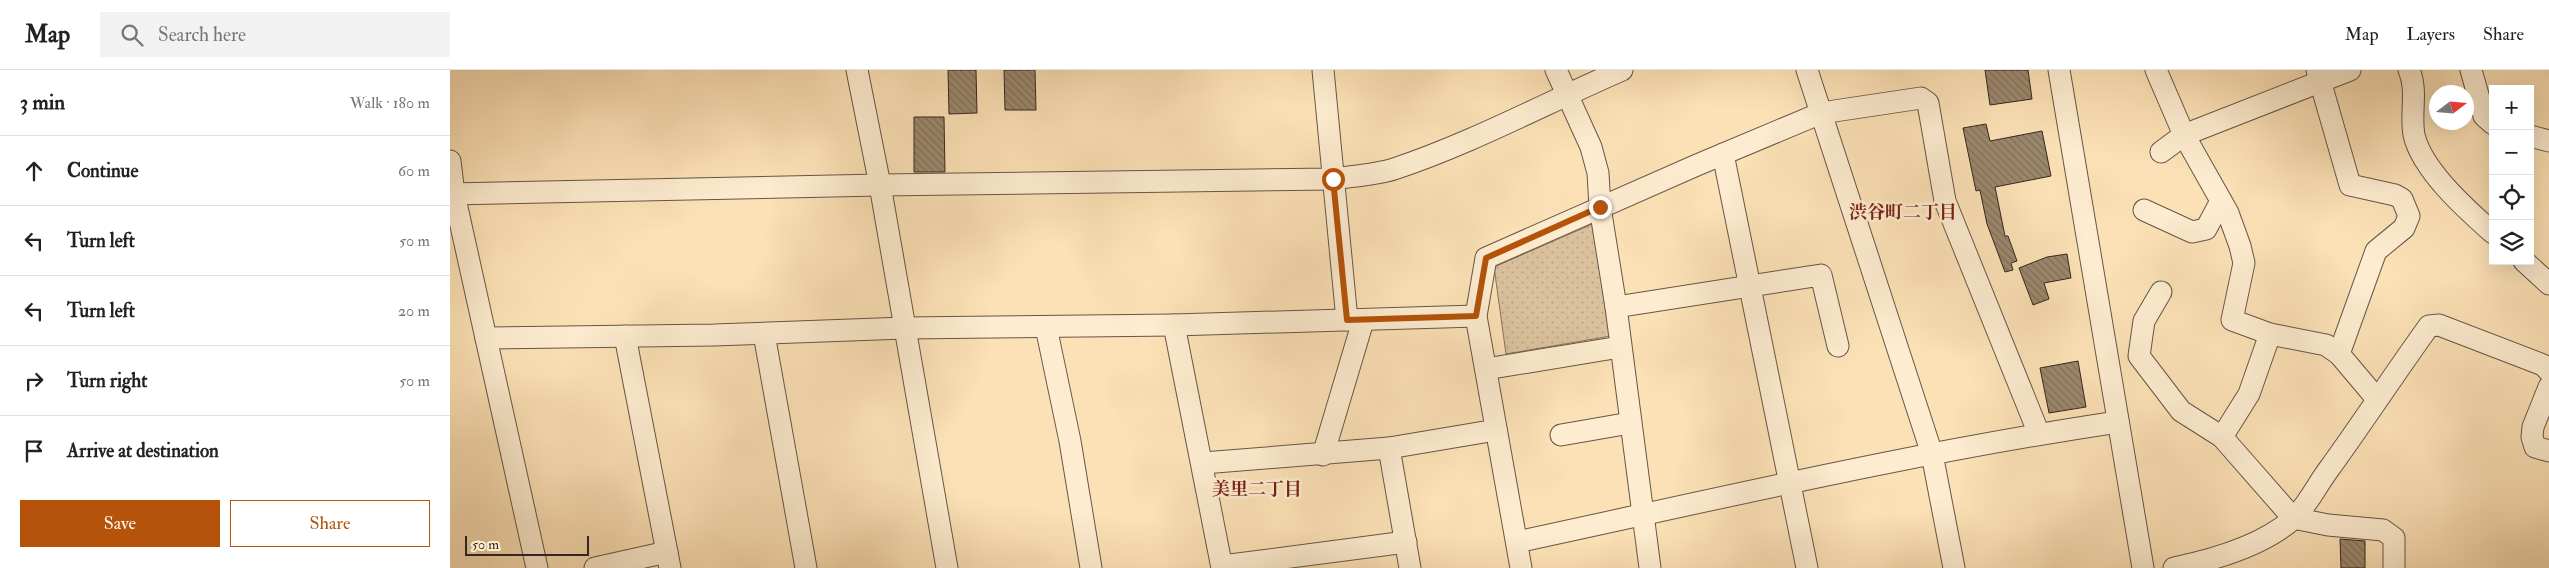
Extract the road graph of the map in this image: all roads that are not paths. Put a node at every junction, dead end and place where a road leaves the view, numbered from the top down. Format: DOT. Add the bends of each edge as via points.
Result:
graph roads {
  1 [pos="857,70"];
  2 [pos="1323,70"];
  3 [pos="1556,70"];
  4 [pos="1622,70"];
  5 [pos="1807,70"];
  6 [pos="2060,70"];
  7 [pos="2156,70"];
  8 [pos="2350,70"];
  9 [pos="2409,70"];
  10 [pos="2471,70"];
  11 [pos="2319,76"];
  12 [pos="1567,93"];
  13 [pos="1821,113"];
  14 [pos="2489,120"];
  15 [pos="2184,135"];
  16 [pos="2534,137"];
  17 [pos="2549,141"];
  18 [pos="2161,152"];
  19 [pos="1723,154"];
  20 [pos="450,161"];
  21 [pos="1333,179"];
  22 [pos="880,185"];
  23 [pos="452,194"];
  24 [pos="2220,201"];
  25 [pos="1600,207"];
  26 [pos="2144,210"];
  27 [pos="2489,230"];
  28 [pos="2528,265"];
  29 [pos="2549,284"];
  30 [pos="1751,287"];
  31 [pos="2161,292"];
  32 [pos="1616,307"];
  33 [pos="1476,316"];
  34 [pos="1355,320"];
  35 [pos="1174,325"];
  36 [pos="905,328"];
  37 [pos="1046,328"];
  38 [pos="764,334"];
  39 [pos="2270,334"];
  40 [pos="625,336"];
  41 [pos="486,338"];
  42 [pos="1838,346"];
  43 [pos="1620,347"];
  44 [pos="2339,354"];
  45 [pos="1486,368"];
  46 [pos="2549,370"];
  47 [pos="2549,387"];
  48 [pos="2377,399"];
  49 [pos="2118,422"];
  50 [pos="1630,423"];
  51 [pos="1496,430"];
  52 [pos="2039,434"];
  53 [pos="1561,435"];
  54 [pos="2222,437"];
  55 [pos="1389,448"];
  56 [pos="2549,451"];
  57 [pos="1932,454"];
  58 [pos="1323,455"];
  59 [pos="1203,463"];
  60 [pos="1790,484"];
  61 [pos="1641,515"];
  62 [pos="2293,518"];
  63 [pos="1406,542"];
  64 [pos="1517,542"];
  65 [pos="668,560"];
  66 [pos="1222,567"];
  67 [pos="537,568"];
  68 [pos="595,568"];
  69 [pos="806,568"];
  70 [pos="947,568"];
  71 [pos="1091,568"];
  72 [pos="1410,568"];
  73 [pos="1521,568"];
  74 [pos="1650,568"];
  75 [pos="1807,568"];
  76 [pos="1954,568"];
  77 [pos="2143,568"];
  78 [pos="2174,568"];
  79 [pos="2394,568"];
  1 -- 22 [label="street"];
  2 -- 21 [label="street"];
  3 -- 12 [label="street"];
  4 -- 12 [label="street"];
  5 -- 13 [label="street"];
  6 -- 49 [label="street"];
  7 -- 15 [label="street"];
  8 -- 11 [label="street"];
  9 -- 27 [label="street" via="2413,79 2414,135 2422,158 2469,212"];
  10 -- 14 [label="street" via="2484,116"];
  11 -- 15 [label="street"];
  11 -- 44 [label="street" via="2350,185 2395,195 2402,199 2409,216 2404,228 2376,251"];
  12 -- 21 [label="street" via="1487,131 1392,170"];
  12 -- 25 [label="street" via="1591,147 1598,173"];
  13 -- 19 [label="street"];
  13 -- 52 [label="street" via="1921,98 1928,103 1946,201"];
  13 -- 57 [label="street"];
  15 -- 18 [label="street"];
  15 -- 24 [label="street"];
  16 -- 17 [label="street"];
  19 -- 25 [label="street"];
  19 -- 30 [label="street"];
  20 -- 23 [label="street"];
  21 -- 22 [label="street"];
  21 -- 34 [label="street"];
  22 -- 23 [label="street"];
  22 -- 36 [label="street"];
  23 -- 41 [label="street"];
  24 -- 26 [label="street" via="2206,229 2192,232"];
  24 -- 39 [label="street" via="2234,227 2244,264 2232,320"];
  25 -- 32 [label="street"];
  25 -- 33 [label="street" via="1486,258"];
  28 -- 29 [label="street"];
  30 -- 32 [label="street"];
  30 -- 42 [label="street" via="1821,275"];
  30 -- 60 [label="street"];
  31 -- 54 [label="street" via="2144,321 2138,356 2182,411"];
  32 -- 43 [label="street"];
  33 -- 34 [label="street"];
  33 -- 45 [label="street"];
  34 -- 35 [label="street"];
  34 -- 58 [label="street"];
  35 -- 37 [label="street"];
  35 -- 59 [label="street"];
  36 -- 37 [label="street"];
  36 -- 38 [label="street"];
  36 -- 70 [label="street"];
  37 -- 71 [label="street" via="1070,440"];
  38 -- 40 [label="street"];
  38 -- 69 [label="street"];
  39 -- 44 [label="street" via="2326,345"];
  39 -- 54 [label="street" via="2249,394"];
  40 -- 41 [label="street"];
  40 -- 65 [label="street"];
  41 -- 67 [label="street"];
  43 -- 45 [label="street"];
  43 -- 50 [label="street"];
  44 -- 48 [label="street"];
  45 -- 51 [label="street"];
  46 -- 48 [label="street" via="2439,325 2429,326"];
  47 -- 56 [label="street" via="2532,436 2536,447"];
  48 -- 62 [label="street"];
  49 -- 52 [label="street"];
  49 -- 77 [label="street"];
  50 -- 53 [label="street"];
  50 -- 61 [label="street"];
  51 -- 55 [label="street"];
  51 -- 64 [label="street"];
  52 -- 57 [label="street"];
  54 -- 62 [label="street"];
  55 -- 58 [label="street"];
  55 -- 63 [label="street"];
  57 -- 60 [label="street"];
  57 -- 76 [label="street"];
  58 -- 59 [label="street"];
  59 -- 66 [label="street"];
  60 -- 61 [label="street"];
  60 -- 75 [label="street"];
  61 -- 64 [label="street"];
  61 -- 74 [label="street"];
  62 -- 78 [label="street" via="2231,554"];
  62 -- 79 [label="street" via="2382,530 2394,538"];
  63 -- 66 [label="street"];
  63 -- 72 [label="street"];
  64 -- 73 [label="street"];
  65 -- 68 [label="street"];
}
